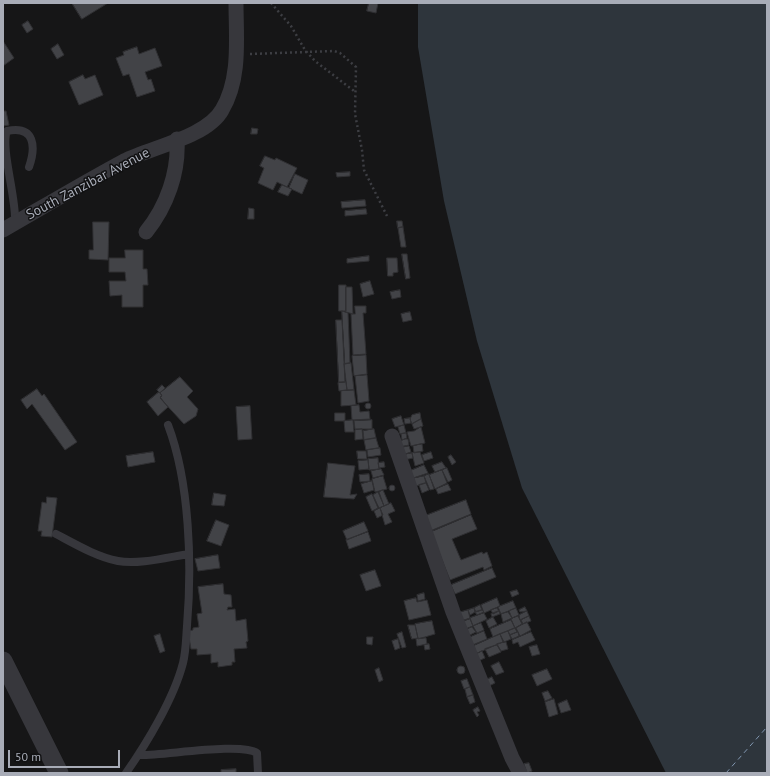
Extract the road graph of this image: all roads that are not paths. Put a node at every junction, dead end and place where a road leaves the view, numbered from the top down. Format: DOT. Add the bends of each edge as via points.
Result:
graph roads {
  1 [pos="236,3"];
  2 [pos="177,139"];
  3 [pos="29,166"];
  4 [pos="9,226"];
  5 [pos="146,232"];
  6 [pos="168,425"];
  7 [pos="392,436"];
  8 [pos="56,534"];
  9 [pos="189,554"];
  10 [pos="3,661"];
  11 [pos="138,755"];
  12 [pos="59,773"];
  13 [pos="126,773"];
  14 [pos="258,773"];
  15 [pos="520,773"];
  1 -- 2 [label="street, South Zanzibar Avenue" via="236,55 229,97 213,122"];
  2 -- 4 [label="street, South Zanzibar Avenue" via="127,160"];
  2 -- 5 [label="street" via="178,156 172,181 156,219"];
  3 -- 4 [label="lane" via="34,153 31,137 22,131 7,131 4,153 16,212"];
  6 -- 9 [label="lane" via="184,492"];
  7 -- 15 [label="street" via="453,612"];
  8 -- 9 [label="lane" via="119,561 131,562"];
  9 -- 11 [label="lane" via="184,662 164,710"];
  10 -- 12 [label="street"];
  11 -- 13 [label="lane"];
  11 -- 14 [label="lane" via="246,750 257,753"];
}
